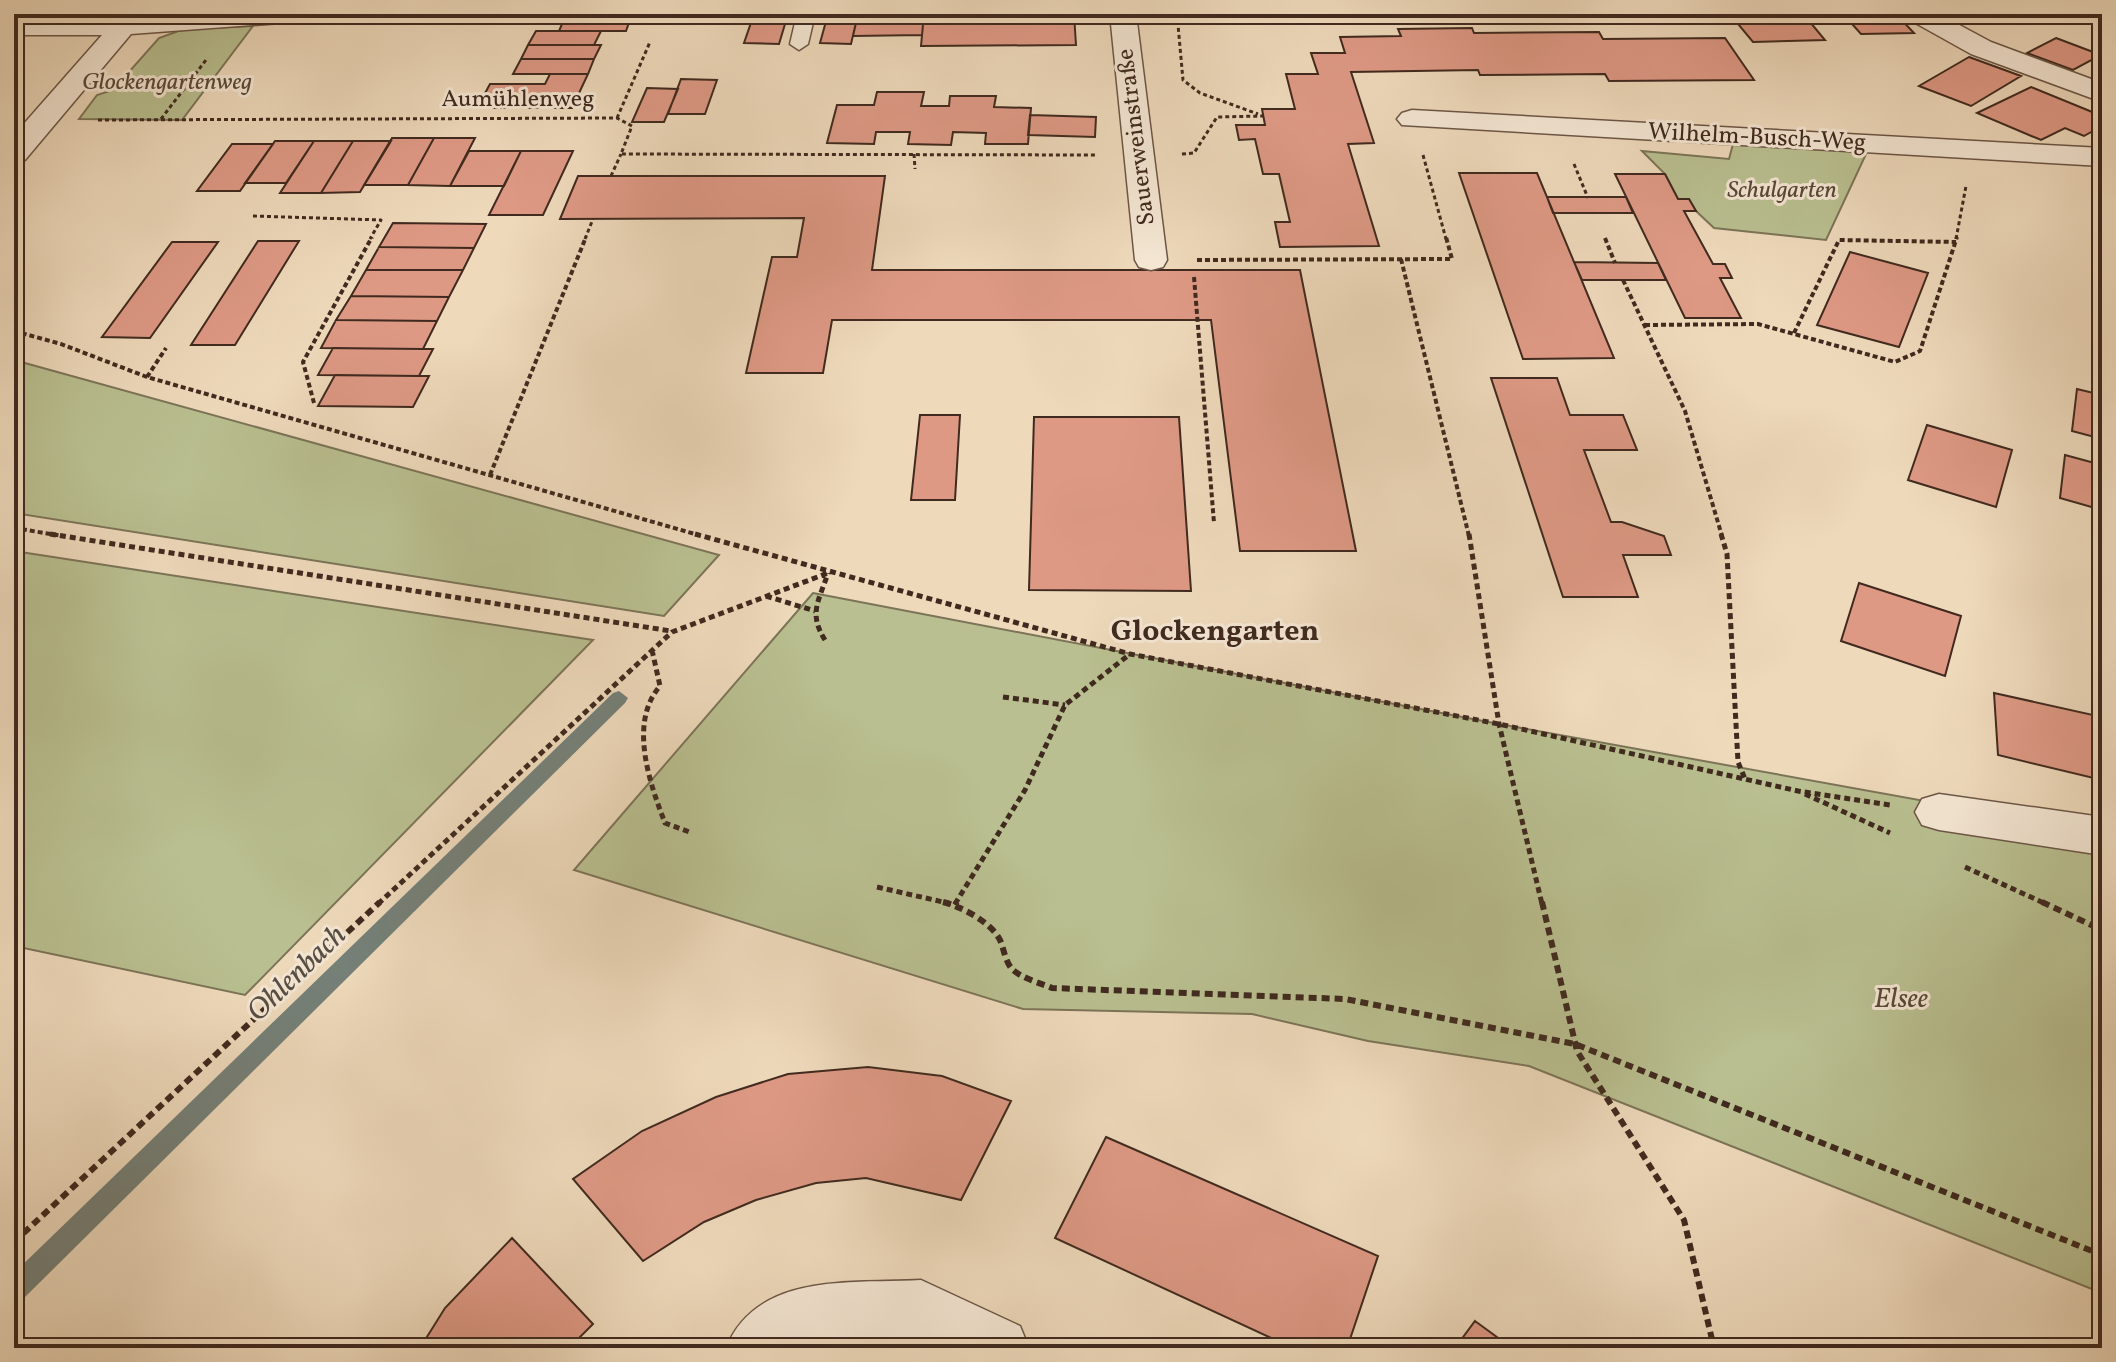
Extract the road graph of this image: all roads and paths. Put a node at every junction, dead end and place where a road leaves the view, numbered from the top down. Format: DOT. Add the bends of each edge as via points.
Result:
graph roads {
  1 [pos="294,14"];
  2 [pos="806,14"];
  3 [pos="1123,14"];
  4 [pos="1177,14"];
  5 [pos="1919,14"];
  6 [pos="236,18"];
  7 [pos="128,20"];
  8 [pos="14,27"];
  9 [pos="650,42"];
  10 [pos="799,44"];
  11 [pos="2102,93"];
  12 [pos="617,118"];
  13 [pos="1412,119"];
  14 [pos="45,120"];
  15 [pos="160,120"];
  16 [pos="1974,151"];
  17 [pos="14,154"];
  18 [pos="621,154"];
  19 [pos="914,154"];
  20 [pos="1140,155"];
  21 [pos="2102,157"];
  22 [pos="915,169"];
  23 [pos="611,176"];
  24 [pos="253,216"];
  25 [pos="593,219"];
  26 [pos="1605,238"];
  27 [pos="1956,242"];
  28 [pos="1401,259"];
  29 [pos="1151,260"];
  30 [pos="1192,260"];
  31 [pos="1615,263"];
  32 [pos="1623,280"];
  33 [pos="1645,325"];
  34 [pos="14,331"];
  35 [pos="1794,333"];
  36 [pos="166,348"];
  37 [pos="147,377"];
  38 [pos="314,403"];
  39 [pos="490,475"];
  40 [pos="1214,523"];
  41 [pos="14,528"];
  42 [pos="829,572"];
  43 [pos="765,596"];
  44 [pos="815,611"];
  45 [pos="672,632"];
  46 [pos="825,640"];
  47 [pos="652,650"];
  48 [pos="1130,654"];
  49 [pos="1003,697"];
  50 [pos="1065,705"];
  51 [pos="1499,724"];
  52 [pos="1745,779"];
  53 [pos="1939,812"];
  54 [pos="692,833"];
  55 [pos="2102,836"];
  56 [pos="877,887"];
  57 [pos="955,905"];
  58 [pos="1576,1048"];
  59 [pos="14,1242"];
  60 [pos="2102,1255"];
  61 [pos="757,1348"];
  62 [pos="998,1348"];
  63 [pos="1714,1348"];
  1 -- 6 [label="street"];
  2 -- 10 [label="lane"];
  3 -- 20 [label="street, Sauerweinstraße"];
  4 -- 20 [label="path" via="1183,80 1200,93 1263,116 1217,117 1194,153"];
  5 -- 11 [label="street" via="1981,48"];
  6 -- 7 [label="street"];
  6 -- 15 [label="path"];
  7 -- 8 [label="street"];
  7 -- 14 [label="street"];
  9 -- 12 [label="path"];
  12 -- 15 [label="path, Aumühlenweg"];
  12 -- 18 [label="path, Aumühlenweg" via="632,126"];
  13 -- 16 [label="street, Wilhelm-Busch-Weg"];
  13 -- 28 [label="path" via="1452,259"];
  14 -- 15 [label="path, Aumühlenweg"];
  14 -- 17 [label="street"];
  16 -- 21 [label="street, Wilhelm-Busch-Weg"];
  16 -- 27 [label="path"];
  18 -- 19 [label="path"];
  18 -- 23 [label="path"];
  19 -- 20 [label="path"];
  19 -- 22 [label="path"];
  20 -- 29 [label="street, Sauerweinstraße"];
  24 -- 38 [label="path" via="381,220 303,362"];
  25 -- 39 [label="path"];
  26 -- 31 [label="path"];
  27 -- 35 [label="path" via="1839,240"];
  27 -- 35 [label="path" via="1920,351 1895,362"];
  28 -- 30 [label="path"];
  28 -- 51 [label="path" via="1466,515"];
  29 -- 30 [label="path"];
  30 -- 40 [label="path"];
  32 -- 33 [label="path"];
  33 -- 35 [label="path" via="1758,324"];
  33 -- 52 [label="path" via="1685,411 1727,554 1738,762"];
  34 -- 37 [label="path"];
  36 -- 37 [label="path"];
  37 -- 39 [label="path"];
  39 -- 42 [label="path"];
  41 -- 45 [label="path"];
  42 -- 43 [label="path"];
  42 -- 44 [label="path"];
  42 -- 48 [label="path"];
  43 -- 44 [label="path"];
  43 -- 45 [label="path"];
  44 -- 46 [label="path" via="815,624"];
  45 -- 47 [label="path"];
  47 -- 54 [label="path" via="660,686 644,731 645,761 665,823"];
  47 -- 59 [label="path"];
  48 -- 50 [label="path"];
  48 -- 51 [label="path"];
  49 -- 50 [label="path"];
  50 -- 57 [label="path" via="1025,790"];
  51 -- 52 [label="path"];
  51 -- 58 [label="path"];
  52 -- 53 [label="path"];
  53 -- 55 [label="street"];
  56 -- 57 [label="path"];
  57 -- 58 [label="path" via="999,937 1015,972 1052,988 1345,999"];
  58 -- 60 [label="path"];
  58 -- 63 [label="path" via="1684,1220"];
  61 -- 62 [label="street" via="797,1317 921,1310"];
}
